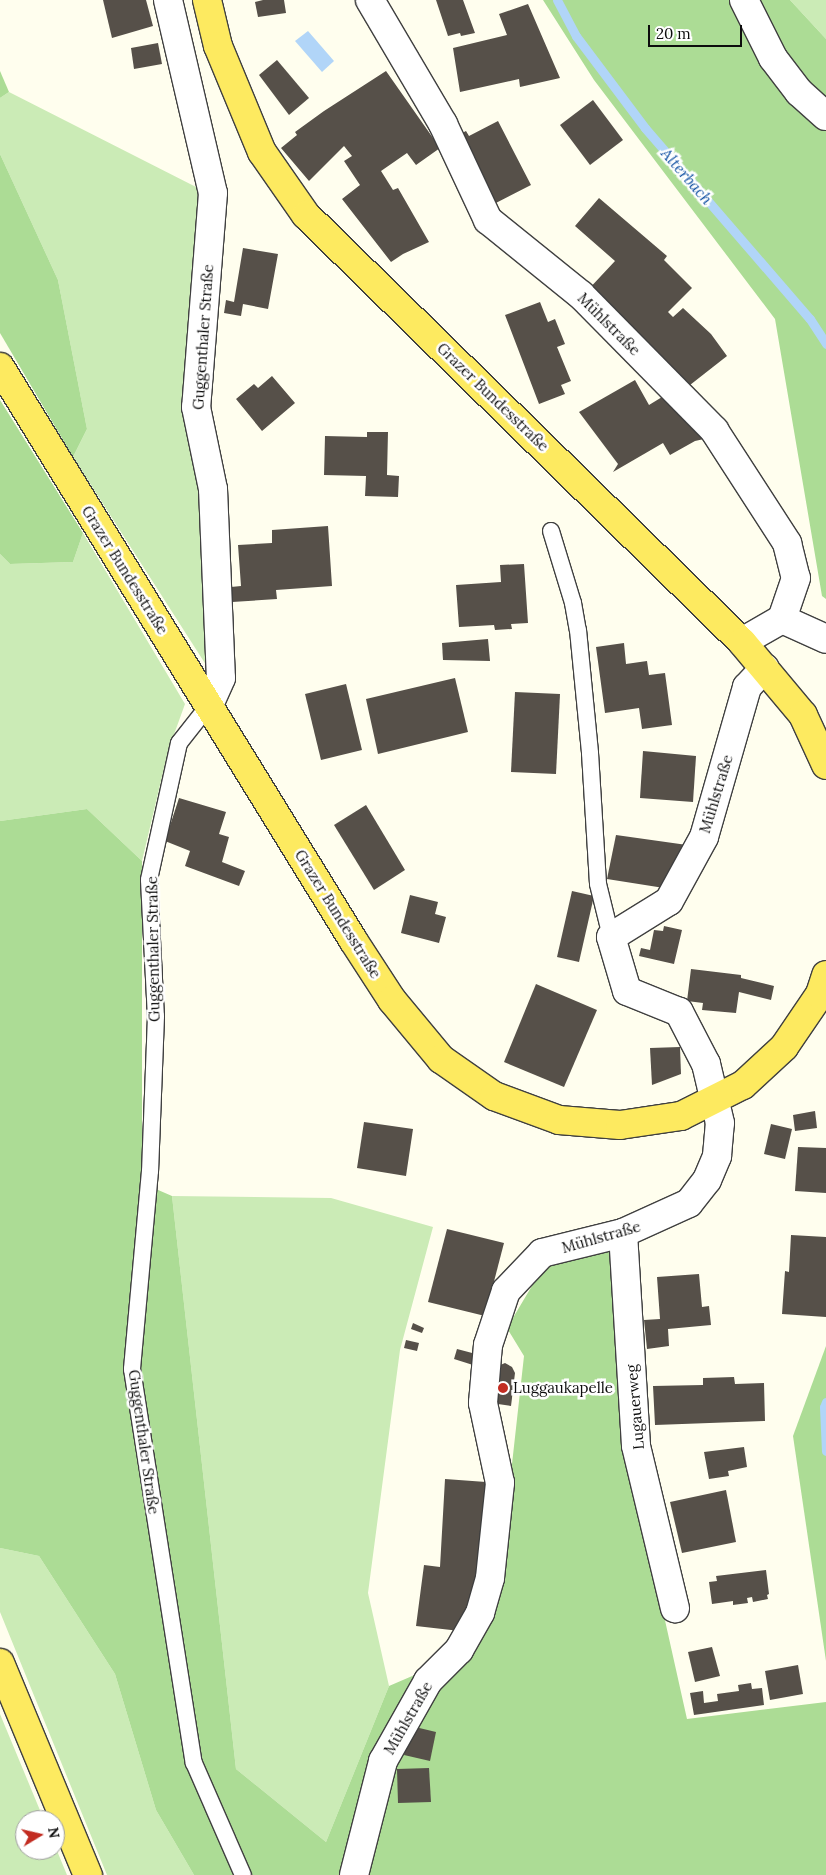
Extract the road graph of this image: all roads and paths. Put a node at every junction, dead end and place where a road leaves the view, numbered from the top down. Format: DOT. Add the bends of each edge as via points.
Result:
graph roads {
  1 [pos="168,0"];
  2 [pos="207,0"];
  3 [pos="370,0"];
  4 [pos="744,0"];
  5 [pos="826,116"];
  6 [pos="0,367"];
  7 [pos="551,531"];
  8 [pos="782,619"];
  9 [pos="826,639"];
  10 [pos="742,642"];
  11 [pos="765,668"];
  12 [pos="209,705"];
  13 [pos="826,765"];
  14 [pos="611,938"];
  15 [pos="826,975"];
  16 [pos="715,1100"];
  17 [pos="623,1232"];
  18 [pos="675,1608"];
  19 [pos="0,1663"];
  20 [pos="88,1875"];
  21 [pos="243,1875"];
  22 [pos="354,1875"];
  1 -- 12 [label="street, Guggenthaler Straße" via="213,192 196,408 213,499 221,678"];
  2 -- 10 [label="main road, Grazer Bundesstraße" via="218,46 262,152 306,215"];
  3 -- 8 [label="street, Mühlstraße" via="443,124 488,220 580,295 714,430 787,543 796,578"];
  4 -- 5 [label="street" via="773,58 799,92"];
  6 -- 12 [label="main road, Grazer Bundesstraße"];
  7 -- 14 [label="lane" via="578,630 598,884"];
  8 -- 9 [label="street"];
  8 -- 10 [label="street"];
  10 -- 11 [label="main road, Grazer Bundesstraße"];
  11 -- 13 [label="main road, Grazer Bundesstraße" via="803,715"];
  11 -- 14 [label="street, Mühlstraße" via="747,687 704,837 668,901"];
  12 -- 16 [label="main road, Grazer Bundesstraße" via="392,1000 441,1059 494,1096 559,1120 620,1125 681,1116"];
  12 -- 21 [label="lane, Guggenthaler Straße" via="179,743 149,880 156,1016 150,1171 132,1369 194,1764"];
  14 -- 16 [label="street, Mühlstraße" via="627,991 679,1012 706,1064"];
  15 -- 16 [label="main road, Grazer Bundesstraße" via="820,994 784,1047 743,1085"];
  16 -- 17 [label="street, Mühlstraße" via="720,1122 717,1156 706,1180 689,1203"];
  17 -- 18 [label="street, Lugauerweg" via="636,1446"];
  17 -- 22 [label="street, Mühlstraße" via="542,1253 506,1291 488,1345 483,1403 500,1483 490,1578 480,1613 459,1650 428,1680 383,1761"];
  19 -- 20 [label="main road"];
}
